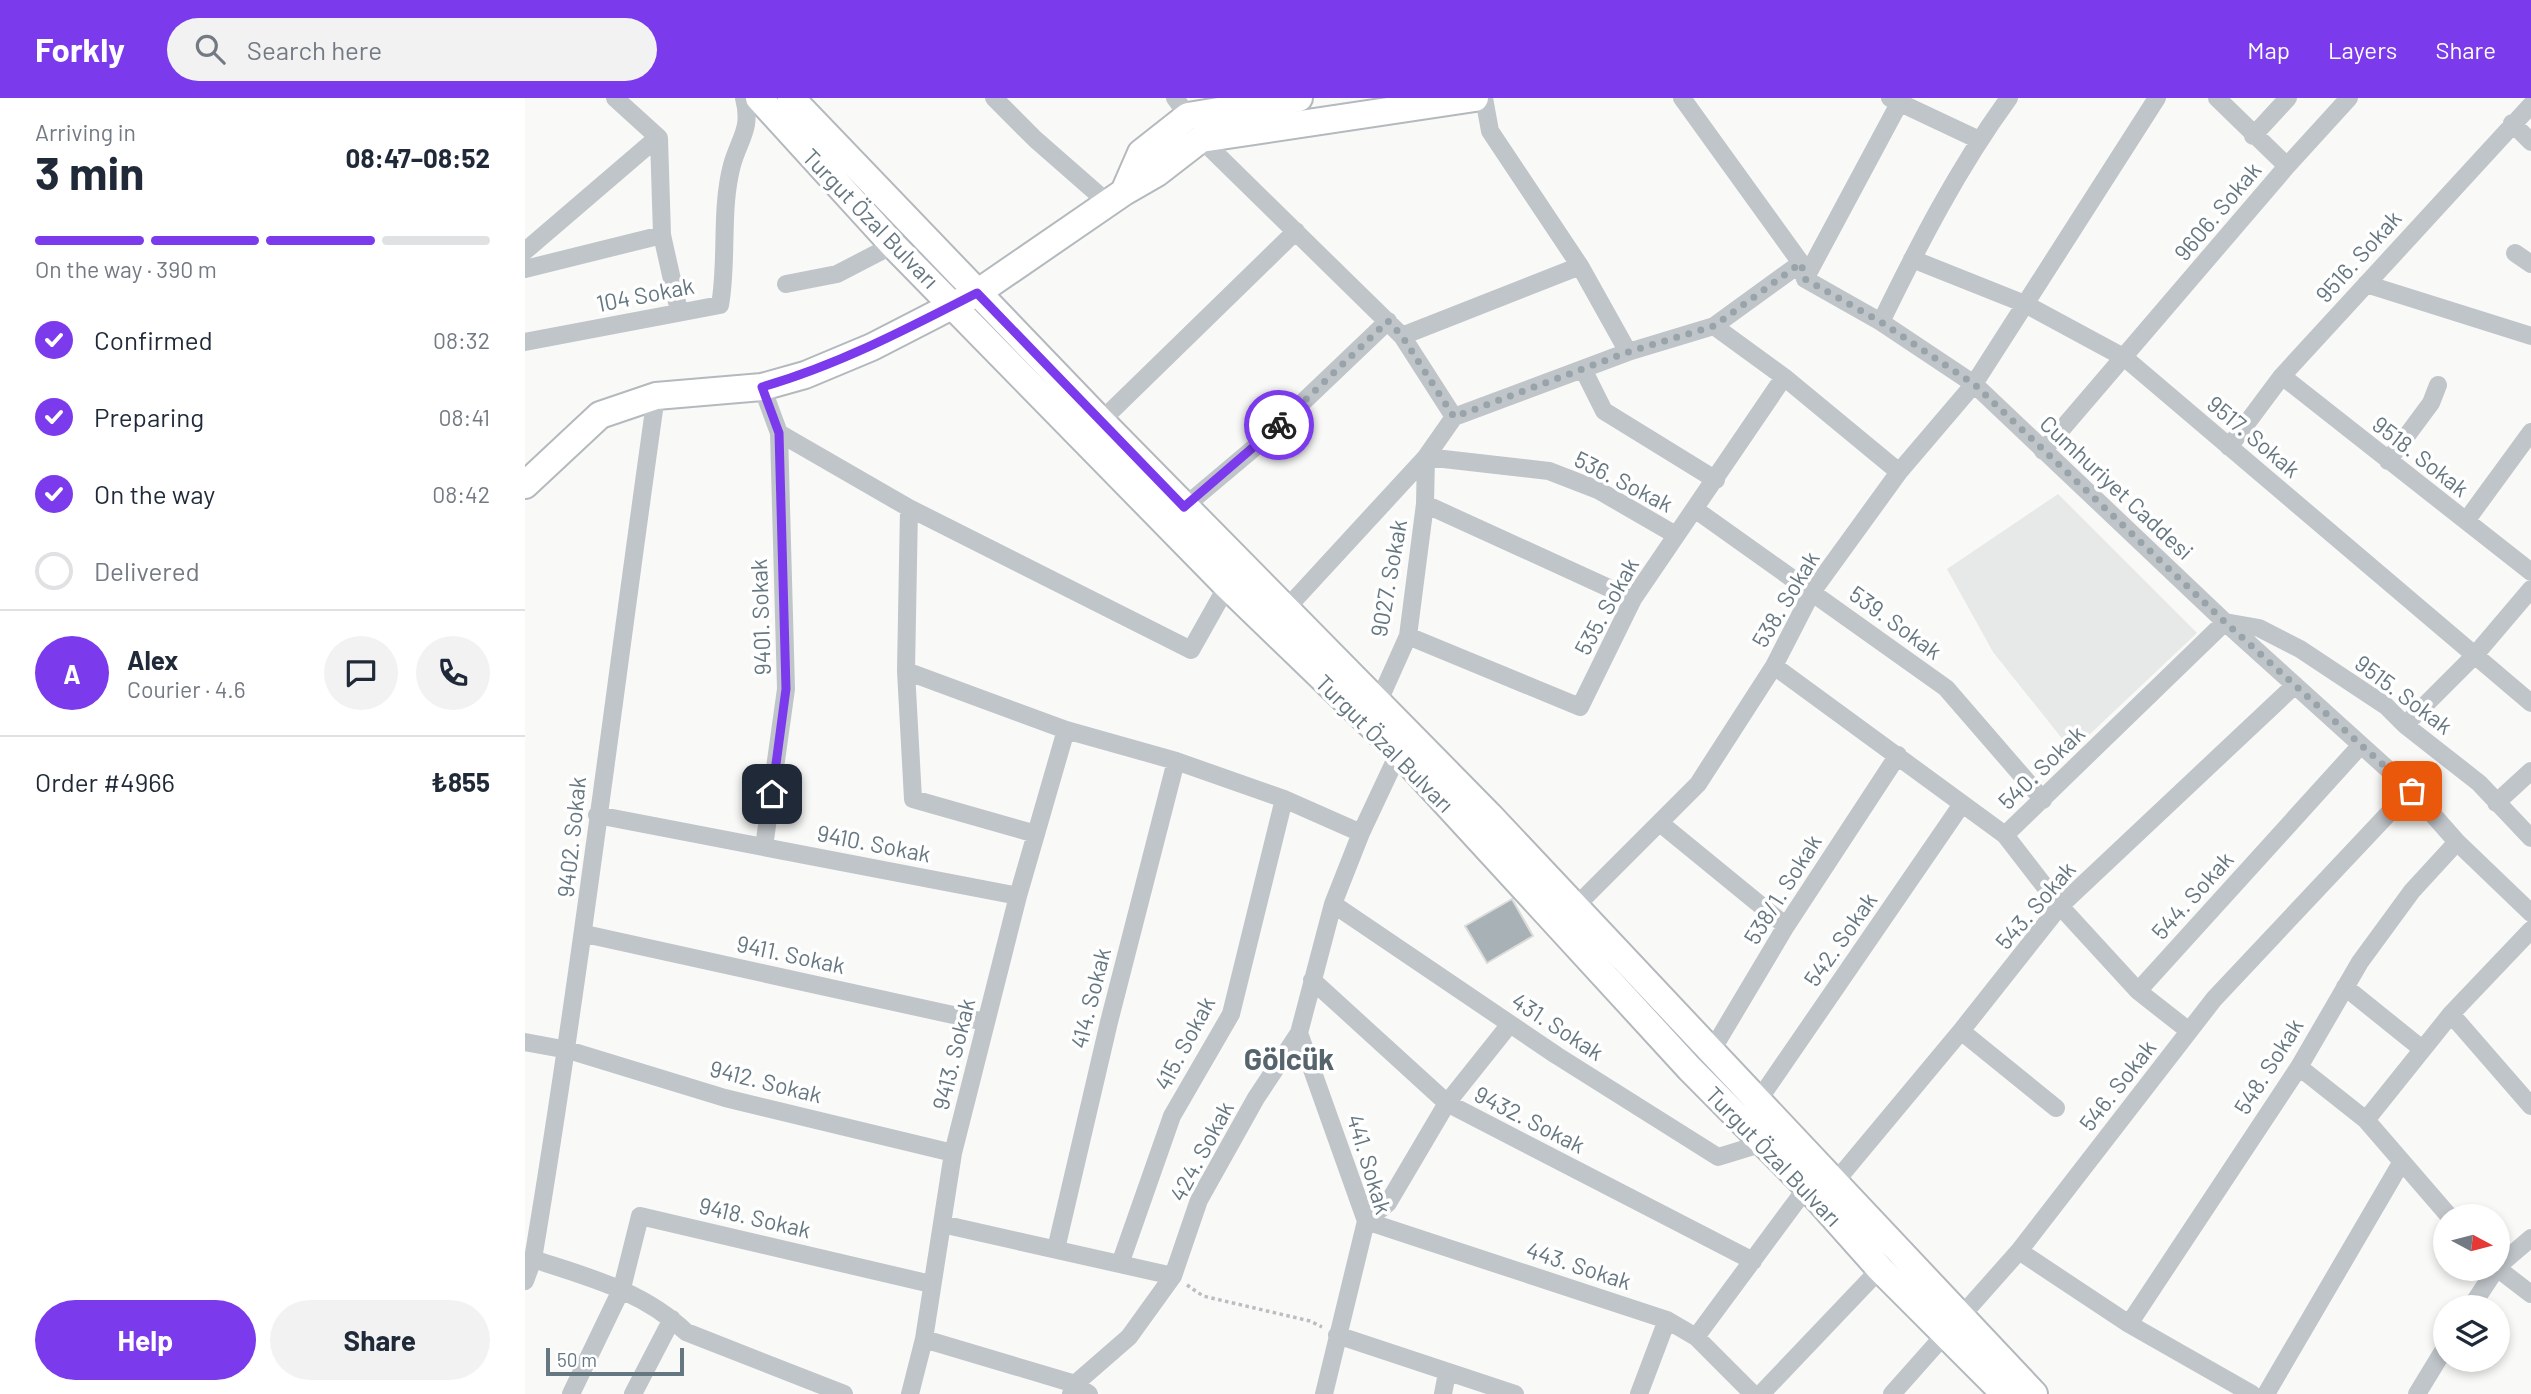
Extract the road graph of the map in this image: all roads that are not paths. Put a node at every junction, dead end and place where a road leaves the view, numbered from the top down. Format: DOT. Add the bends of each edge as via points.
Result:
graph roads {
  1 [pos="615,98"];
  2 [pos="744,98"];
  3 [pos="759,98"];
  4 [pos="791,98"];
  5 [pos="995,98"];
  6 [pos="1300,98"];
  7 [pos="1475,98"];
  8 [pos="1484,98"];
  9 [pos="1682,98"];
  10 [pos="2009,98"];
  11 [pos="2157,98"];
  12 [pos="2217,98"];
  13 [pos="2288,98"];
  14 [pos="2349,98"];
  15 [pos="1897,100"];
  16 [pos="2531,104"];
  17 [pos="1188,118"];
  18 [pos="2512,123"];
  19 [pos="2253,136"];
  20 [pos="658,137"];
  21 [pos="1979,140"];
  22 [pos="2531,142"];
  23 [pos="2287,166"];
  24 [pos="1116,197"];
  25 [pos="1296,231"];
  26 [pos="662,234"];
  27 [pos="893,245"];
  28 [pos="525,251"];
  29 [pos="2515,253"];
  30 [pos="1912,259"];
  31 [pos="2531,264"];
  32 [pos="1580,265"];
  33 [pos="525,269"];
  34 [pos="1803,271"];
  35 [pos="786,284"];
  36 [pos="2366,284"];
  37 [pos="966,298"];
  38 [pos="2025,304"];
  39 [pos="679,311"];
  40 [pos="1388,321"];
  41 [pos="1881,322"];
  42 [pos="1714,326"];
  43 [pos="1402,336"];
  44 [pos="2531,336"];
  45 [pos="525,342"];
  46 [pos="1628,352"];
  47 [pos="2125,358"];
  48 [pos="1583,369"];
  49 [pos="2282,376"];
  50 [pos="1784,377"];
  51 [pos="1974,384"];
  52 [pos="2438,385"];
  53 [pos="762,387"];
  54 [pos="656,396"];
  55 [pos="1454,417"];
  56 [pos="1101,421"];
  57 [pos="2531,432"];
  58 [pos="779,433"];
  59 [pos="2229,447"];
  60 [pos="2043,451"];
  61 [pos="1426,457"];
  62 [pos="2388,461"];
  63 [pos="1899,472"];
  64 [pos="1716,481"];
  65 [pos="525,485"];
  66 [pos="1425,505"];
  67 [pos="1184,507"];
  68 [pos="909,508"];
  69 [pos="1696,510"];
  70 [pos="2466,522"];
  71 [pos="1674,534"];
  72 [pos="2531,572"];
  73 [pos="1227,586"];
  74 [pos="2531,589"];
  75 [pos="1812,593"];
  76 [pos="1633,599"];
  77 [pos="1286,609"];
  78 [pos="2225,622"];
  79 [pos="1408,636"];
  80 [pos="2475,655"];
  81 [pos="1774,666"];
  82 [pos="906,671"];
  83 [pos="2295,685"];
  84 [pos="1378,703"];
  85 [pos="2531,703"];
  86 [pos="2405,725"];
  87 [pos="1066,730"];
  88 [pos="2361,745"];
  89 [pos="1399,752"];
  90 [pos="1898,755"];
  91 [pos="1176,761"];
  92 [pos="2531,771"];
  93 [pos="1284,799"];
  94 [pos="2043,800"];
  95 [pos="2496,803"];
  96 [pos="1962,804"];
  97 [pos="2389,813"];
  98 [pos="597,814"];
  99 [pos="1660,823"];
  100 [pos="1361,833"];
  101 [pos="1036,834"];
  102 [pos="2005,835"];
  103 [pos="2531,838"];
  104 [pos="2457,842"];
  105 [pos="764,847"];
  106 [pos="1018,896"];
  107 [pos="1333,904"];
  108 [pos="2060,906"];
  109 [pos="1574,908"];
  110 [pos="2531,913"];
  111 [pos="1786,926"];
  112 [pos="2531,930"];
  113 [pos="585,934"];
  114 [pos="1312,980"];
  115 [pos="2345,987"];
  116 [pos="2138,991"];
  117 [pos="2451,1014"];
  118 [pos="985,1023"];
  119 [pos="1510,1024"];
  120 [pos="1961,1031"];
  121 [pos="2189,1031"];
  122 [pos="1299,1033"];
  123 [pos="525,1042"];
  124 [pos="2423,1049"];
  125 [pos="568,1051"];
  126 [pos="1711,1052"];
  127 [pos="2299,1067"];
  128 [pos="1758,1101"];
  129 [pos="1447,1103"];
  130 [pos="2531,1106"];
  131 [pos="2056,1108"];
  132 [pos="2366,1120"];
  133 [pos="1764,1143"];
  134 [pos="953,1153"];
  135 [pos="2401,1163"];
  136 [pos="1836,1181"];
  137 [pos="1807,1187"];
  138 [pos="2438,1204"];
  139 [pos="1366,1221"];
  140 [pos="942,1224"];
  141 [pos="2531,1238"];
  142 [pos="1056,1249"];
  143 [pos="2019,1251"];
  144 [pos="2510,1257"];
  145 [pos="533,1259"];
  146 [pos="1753,1261"];
  147 [pos="1120,1264"];
  148 [pos="1880,1269"];
  149 [pos="1173,1276"];
  150 [pos="2510,1278"];
  151 [pos="525,1281"];
  152 [pos="931,1284"];
  153 [pos="622,1288"];
  154 [pos="2531,1294"];
  155 [pos="672,1319"];
  156 [pos="1667,1320"];
  157 [pos="2129,1324"];
  158 [pos="1954,1327"];
  159 [pos="1337,1335"];
  160 [pos="1696,1337"];
  161 [pos="924,1339"];
  162 [pos="2433,1368"];
  163 [pos="1447,1373"];
  164 [pos="1079,1391"];
  165 [pos="571,1394"];
  166 [pos="633,1394"];
  167 [pos="844,1394"];
  168 [pos="910,1394"];
  169 [pos="1324,1394"];
  170 [pos="1443,1394"];
  171 [pos="1515,1394"];
  172 [pos="1640,1394"];
  173 [pos="1753,1394"];
  174 [pos="1761,1394"];
  175 [pos="1892,1394"];
  176 [pos="2004,1394"];
  177 [pos="2034,1394"];
  178 [pos="2252,1394"];
  179 [pos="2266,1394"];
  180 [pos="2417,1394"];
  1 -- 20 [label="street"];
  2 -- 39 [label="street, 104 Sokak" via="749,114 732,166 720,305"];
  3 -- 27 [label="street, Turgut Özal Bulvarı"];
  4 -- 37 [label="street, Turgut Özal Bulvarı"];
  5 -- 24 [label="street" via="1035,139"];
  6 -- 17 [label="street"];
  7 -- 17 [label="street"];
  8 -- 32 [label="street" via="1490,131"];
  9 -- 34 [label="street, Cumhuriyet Caddesi"];
  10 -- 21 [label="street"];
  11 -- 38 [label="street, 538. Sokak"];
  12 -- 19 [label="street"];
  13 -- 19 [label="street"];
  14 -- 23 [label="street, 9606. Sokak"];
  15 -- 21 [label="street"];
  15 -- 34 [label="street"];
  16 -- 18 [label="street, 9516. Sokak"];
  17 -- 24 [label="street" via="1141,153"];
  17 -- 25 [label="street"];
  18 -- 22 [label="street"];
  18 -- 36 [label="street, 9516. Sokak"];
  19 -- 23 [label="street"];
  20 -- 26 [label="street"];
  20 -- 28 [label="street"];
  21 -- 30 [label="street"];
  23 -- 47 [label="street, 9606. Sokak"];
  24 -- 37 [label="street"];
  25 -- 40 [label="street"];
  25 -- 56 [label="street"];
  26 -- 33 [label="street"];
  26 -- 39 [label="street"];
  27 -- 35 [label="street" via="837,274"];
  27 -- 37 [label="street, Turgut Özal Bulvarı"];
  29 -- 31 [label="street"];
  30 -- 38 [label="street, 9517. Sokak"];
  30 -- 41 [label="street"];
  32 -- 43 [label="street"];
  32 -- 46 [label="street"];
  34 -- 41 [label="street, Cumhuriyet Caddesi"];
  34 -- 42 [label="street"];
  36 -- 44 [label="street"];
  36 -- 49 [label="street, 9516. Sokak"];
  37 -- 53 [label="street" via="872,347"];
  37 -- 56 [label="street, Turgut Özal Bulvarı"];
  37 -- 73 [label="street, Turgut Özal Bulvarı"];
  38 -- 47 [label="street, 9517. Sokak"];
  38 -- 51 [label="street, 538. Sokak"];
  39 -- 45 [label="street, 104 Sokak"];
  40 -- 43 [label="street"];
  40 -- 67 [label="street" via="1260,443"];
  41 -- 51 [label="street, Cumhuriyet Caddesi"];
  42 -- 46 [label="street"];
  42 -- 50 [label="street"];
  43 -- 55 [label="street"];
  46 -- 48 [label="street"];
  47 -- 59 [label="street, 9517. Sokak"];
  47 -- 60 [label="street, 9606. Sokak"];
  48 -- 55 [label="street"];
  48 -- 64 [label="street" via="1604,411"];
  49 -- 59 [label="street, 9516. Sokak"];
  49 -- 62 [label="street, 9518. Sokak"];
  50 -- 63 [label="street"];
  50 -- 64 [label="street, 535. Sokak"];
  51 -- 60 [label="street, Cumhuriyet Caddesi"];
  51 -- 63 [label="street, 538. Sokak"];
  52 -- 62 [label="street" via="2431,403"];
  53 -- 54 [label="street"];
  53 -- 58 [label="street, 9401. Sokak"];
  54 -- 65 [label="street" via="600,415"];
  54 -- 98 [label="street, 9402. Sokak"];
  55 -- 61 [label="street"];
  56 -- 67 [label="street, Turgut Özal Bulvarı"];
  57 -- 70 [label="street"];
  58 -- 68 [label="street"];
  58 -- 105 [label="street, 9401. Sokak" via="786,689"];
  59 -- 80 [label="street, 9517. Sokak"];
  60 -- 78 [label="street, Cumhuriyet Caddesi"];
  61 -- 66 [label="street, 9027. Sokak"];
  61 -- 71 [label="street, 536. Sokak" via="1549,471 1598,490"];
  61 -- 77 [label="street"];
  62 -- 70 [label="street, 9518. Sokak"];
  63 -- 75 [label="street, 538. Sokak"];
  64 -- 69 [label="street, 535. Sokak"];
  66 -- 76 [label="street"];
  66 -- 79 [label="street, 9027. Sokak"];
  67 -- 77 [label="street, Turgut Özal Bulvarı"];
  68 -- 73 [label="street" via="1191,650"];
  68 -- 82 [label="street"];
  69 -- 71 [label="street, 535. Sokak"];
  69 -- 75 [label="street, 539. Sokak"];
  70 -- 72 [label="street, 9518. Sokak"];
  71 -- 76 [label="street, 535. Sokak"];
  73 -- 89 [label="street, Turgut Özal Bulvarı"];
  74 -- 80 [label="street"];
  75 -- 81 [label="street, 538. Sokak"];
  75 -- 94 [label="street, 539. Sokak" via="1946,688"];
  76 -- 79 [label="street, 535. Sokak" via="1580,707"];
  77 -- 84 [label="street, Turgut Özal Bulvarı"];
  78 -- 83 [label="street, Cumhuriyet Caddesi"];
  78 -- 86 [label="street, 9515. Sokak" via="2259,628 2300,649 2386,706"];
  78 -- 94 [label="street, 540. Sokak"];
  79 -- 84 [label="street, 9027. Sokak"];
  80 -- 85 [label="street, 9517. Sokak"];
  80 -- 86 [label="street"];
  81 -- 90 [label="street, 540. Sokak"];
  81 -- 99 [label="street, 538. Sokak" via="1698,784"];
  82 -- 87 [label="street"];
  82 -- 101 [label="street" via="913,799"];
  83 -- 88 [label="street, Cumhuriyet Caddesi"];
  83 -- 108 [label="street, 543. Sokak"];
  84 -- 109 [label="street, Turgut Özal Bulvarı" via="1489,814"];
  86 -- 95 [label="street, 9515. Sokak" via="2479,783"];
  87 -- 91 [label="street"];
  87 -- 101 [label="street, 9413. Sokak"];
  88 -- 104 [label="street, Cumhuriyet Caddesi" via="2412,791"];
  88 -- 116 [label="street, 544. Sokak"];
  89 -- 100 [label="street, 424. Sokak"];
  89 -- 133 [label="street, Turgut Özal Bulvarı" via="1690,1069"];
  90 -- 96 [label="street, 540. Sokak"];
  90 -- 111 [label="street, 538/1. Sokak"];
  91 -- 93 [label="street"];
  91 -- 142 [label="street, 414. Sokak"];
  92 -- 95 [label="street"];
  93 -- 100 [label="street"];
  93 -- 147 [label="street, 415. Sokak" via="1231,1014 1173,1116"];
  94 -- 102 [label="street, 540. Sokak"];
  95 -- 103 [label="street, 9515. Sokak"];
  96 -- 102 [label="street, 540. Sokak"];
  96 -- 128 [label="street, 542. Sokak"];
  97 -- 121 [label="street, 546. Sokak"];
  98 -- 105 [label="street, 9410. Sokak"];
  98 -- 113 [label="street, 9402. Sokak"];
  99 -- 109 [label="street, 538. Sokak"];
  99 -- 111 [label="street"];
  100 -- 107 [label="street, 424. Sokak"];
  101 -- 106 [label="street, 9413. Sokak"];
  102 -- 108 [label="street"];
  104 -- 110 [label="street, Cumhuriyet Caddesi"];
  104 -- 115 [label="street, 548. Sokak" via="2412,891"];
  105 -- 106 [label="street, 9410. Sokak"];
  106 -- 118 [label="street, 9413. Sokak"];
  107 -- 114 [label="street, 424. Sokak"];
  107 -- 119 [label="street, 431. Sokak"];
  108 -- 116 [label="street"];
  108 -- 120 [label="street, 543. Sokak"];
  109 -- 126 [label="street, Turgut Özal Bulvarı"];
  111 -- 126 [label="street, 538/1. Sokak"];
  112 -- 117 [label="street"];
  113 -- 118 [label="street, 9411. Sokak"];
  113 -- 125 [label="street, 9402. Sokak"];
  114 -- 122 [label="street, 424. Sokak"];
  114 -- 129 [label="street, 9432. Sokak"];
  115 -- 124 [label="street"];
  115 -- 127 [label="street, 548. Sokak"];
  116 -- 121 [label="street"];
  117 -- 124 [label="street"];
  117 -- 130 [label="street"];
  118 -- 134 [label="street, 9413. Sokak"];
  119 -- 129 [label="street"];
  119 -- 133 [label="street, 431. Sokak" via="1718,1157"];
  120 -- 131 [label="street"];
  120 -- 136 [label="street, 543. Sokak"];
  121 -- 143 [label="street, 546. Sokak"];
  122 -- 139 [label="street, 441. Sokak"];
  122 -- 149 [label="street, 424. Sokak" via="1199,1200"];
  123 -- 125 [label="street, 9412. Sokak"];
  124 -- 132 [label="street"];
  125 -- 134 [label="street, 9412. Sokak" via="725,1098"];
  125 -- 145 [label="street, 9402. Sokak"];
  126 -- 128 [label="street, Turgut Özal Bulvarı"];
  127 -- 132 [label="street"];
  127 -- 157 [label="street, 548. Sokak"];
  128 -- 136 [label="street, Turgut Özal Bulvarı"];
  129 -- 139 [label="street" via="1388,1203"];
  129 -- 146 [label="street, 9432. Sokak"];
  132 -- 135 [label="street"];
  133 -- 137 [label="street, Turgut Özal Bulvarı"];
  134 -- 140 [label="street, 9413. Sokak"];
  135 -- 138 [label="street"];
  135 -- 179 [label="street"];
  136 -- 158 [label="street, Turgut Özal Bulvarı"];
  137 -- 146 [label="street"];
  137 -- 148 [label="street, Turgut Özal Bulvarı"];
  139 -- 156 [label="street, 443. Sokak"];
  139 -- 159 [label="street, 441. Sokak"];
  140 -- 142 [label="street"];
  140 -- 152 [label="street, 9413. Sokak"];
  141 -- 144 [label="street"];
  142 -- 147 [label="street"];
  143 -- 157 [label="street"];
  143 -- 158 [label="street, 546. Sokak"];
  145 -- 151 [label="street, 9402. Sokak"];
  145 -- 153 [label="street"];
  146 -- 160 [label="street"];
  147 -- 149 [label="street"];
  148 -- 158 [label="street, Turgut Özal Bulvarı"];
  148 -- 174 [label="street"];
  149 -- 164 [label="street, 424. Sokak" via="1129,1338"];
  150 -- 154 [label="street"];
  152 -- 153 [label="street, 9418. Sokak" via="640,1216"];
  152 -- 161 [label="street, 9413. Sokak"];
  153 -- 155 [label="street"];
  153 -- 165 [label="street"];
  155 -- 166 [label="street"];
  155 -- 167 [label="street" via="686,1332"];
  156 -- 160 [label="street, 443. Sokak"];
  156 -- 172 [label="street"];
  157 -- 178 [label="street"];
  158 -- 175 [label="street, 546. Sokak"];
  158 -- 176 [label="street, Turgut Özal Bulvarı"];
  158 -- 177 [label="street, Turgut Özal Bulvarı"];
  159 -- 163 [label="street"];
  159 -- 169 [label="street, 441. Sokak"];
  160 -- 173 [label="street, 443. Sokak"];
  161 -- 164 [label="street"];
  161 -- 168 [label="street, 9413. Sokak"];
  162 -- 180 [label="street"];
  163 -- 170 [label="street"];
  163 -- 171 [label="street"];
}
